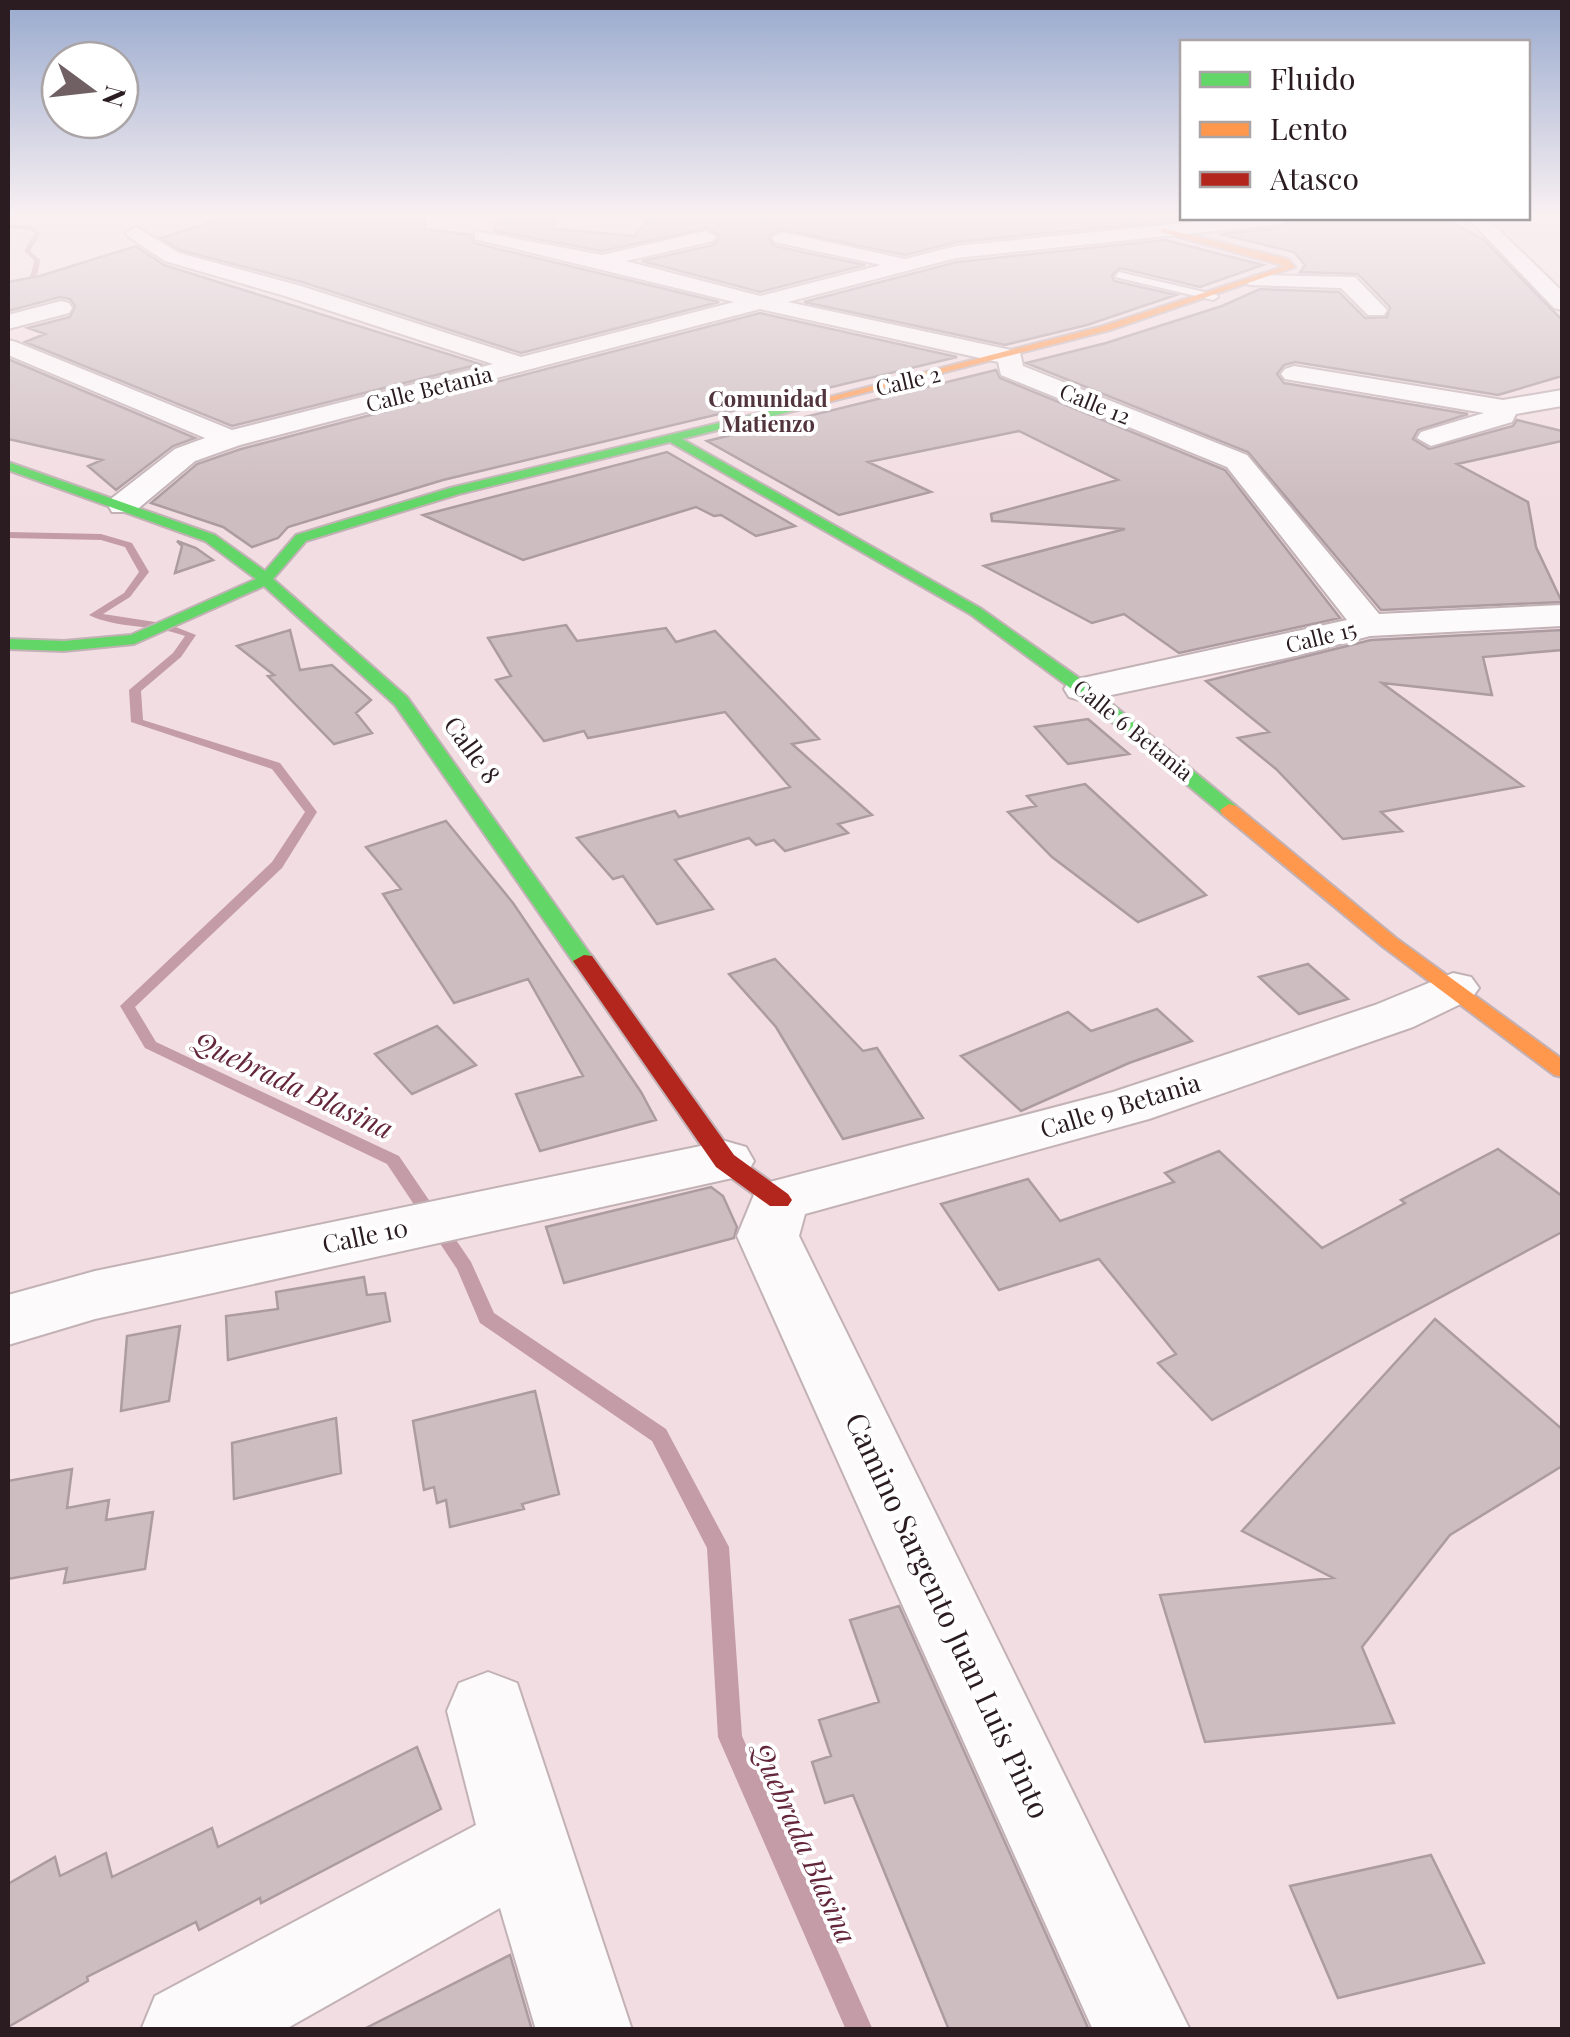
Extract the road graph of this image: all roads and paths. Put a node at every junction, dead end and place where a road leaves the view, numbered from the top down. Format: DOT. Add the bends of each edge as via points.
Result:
graph roads {
  1 [pos="57,309"];
  2 [pos="350,309"];
  3 [pos="733,309"];
  4 [pos="792,309"];
  5 [pos="1175,309"];
  6 [pos="8,322"];
  7 [pos="8,347"];
  8 [pos="1012,357"];
  9 [pos="522,365"];
  10 [pos="1294,374"];
  11 [pos="1562,398"];
  12 [pos="1503,408"];
  13 [pos="670,437"];
  14 [pos="1431,438"];
  15 [pos="230,440"];
  16 [pos="8,466"];
  17 [pos="123,505"];
  18 [pos="264,581"];
  19 [pos="1562,616"];
  20 [pos="1369,625"];
  21 [pos="8,644"];
  22 [pos="1084,688"];
  23 [pos="1452,988"];
  24 [pos="1562,1070"];
  25 [pos="752,1180"];
  26 [pos="8,1320"];
  27 [pos="488,1710"];
  28 [pos="525,1846"];
  29 [pos="190,2030"];
  30 [pos="584,2030"];
  31 [pos="1142,2030"];
  1 -- 6 [label="street"];
  2 -- 9 [label="street"];
  3 -- 9 [label="street, Calle Betania"];
  4 -- 8 [label="street, Calle 12"];
  5 -- 8 [label="street, Calle 2"];
  7 -- 15 [label="street"];
  8 -- 13 [label="street, Calle 2"];
  8 -- 20 [label="street, Calle 12" via="1010,370 1237,461"];
  9 -- 15 [label="street, Calle Betania"];
  10 -- 12 [label="street"];
  11 -- 12 [label="street"];
  12 -- 14 [label="street" via="1502,416"];
  13 -- 18 [label="street, Calle 2" via="301,538"];
  13 -- 22 [label="street, Calle 6 Betania" via="975,611"];
  15 -- 17 [label="street, Calle Betania" via="186,455"];
  16 -- 17 [label="street, Calle 8"];
  17 -- 18 [label="street, Calle 8" via="210,538"];
  18 -- 21 [label="street" via="134,639"];
  18 -- 25 [label="street, Calle 8" via="401,700"];
  19 -- 20 [label="street, Calle 15"];
  20 -- 22 [label="street, Calle 15"];
  22 -- 23 [label="street, Calle 6 Betania"];
  23 -- 24 [label="street, Calle 6 Betania"];
  23 -- 25 [label="street, Calle 9 Betania" via="1394,1016 1129,1106"];
  25 -- 26 [label="street, Calle 10" via="95,1294"];
  25 -- 31 [label="street, Camino Sargento Juan Luis Pinto" via="768,1236"];
  27 -- 28 [label="street"];
  28 -- 29 [label="street"];
  28 -- 30 [label="street"];
}
